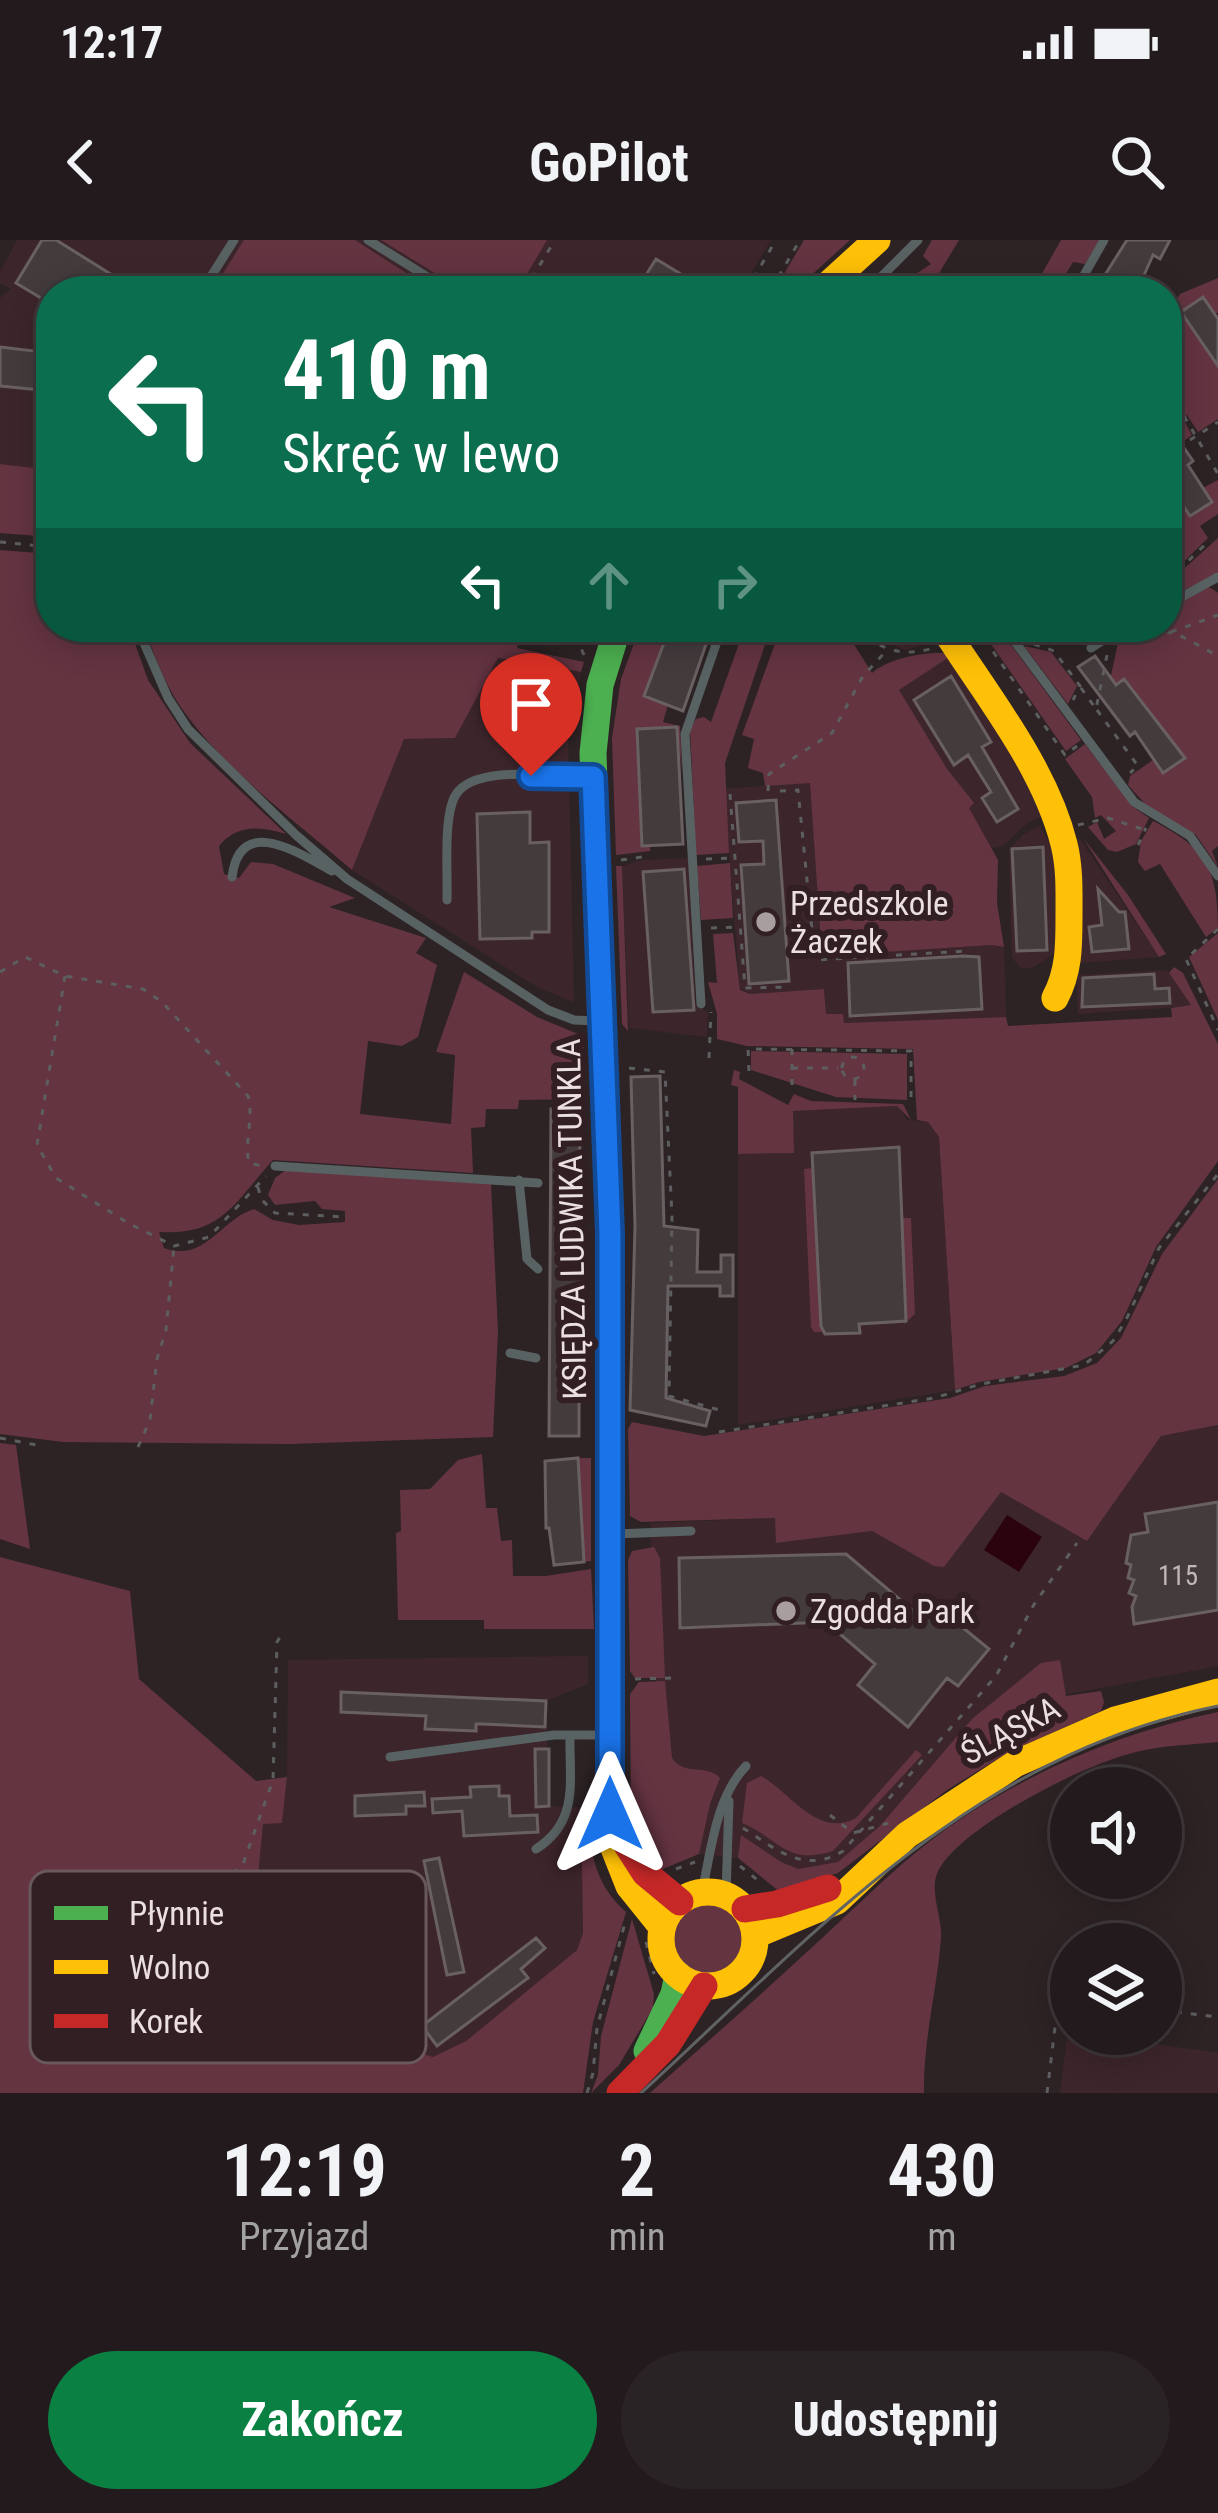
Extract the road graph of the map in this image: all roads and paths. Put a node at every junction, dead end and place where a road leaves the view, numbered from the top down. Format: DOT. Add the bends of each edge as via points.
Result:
graph roads {
  1 [pos="234,240"];
  2 [pos="368,240"];
  3 [pos="555,240"];
  4 [pos="776,240"];
  5 [pos="800,240"];
  6 [pos="877,240"];
  7 [pos="918,240"];
  8 [pos="1104,240"];
  9 [pos="211,276"];
  10 [pos="426,276"];
  11 [pos="533,276"];
  12 [pos="755,276"];
  13 [pos="778,276"];
  14 [pos="837,276"];
  15 [pos="882,276"];
  16 [pos="1084,276"];
  17 [pos="1184,416"];
  18 [pos="1218,422"];
  19 [pos="1196,436"];
  20 [pos="1190,440"];
  21 [pos="1218,475"];
  22 [pos="1210,480"];
  23 [pos="1210,540"];
  24 [pos="0,542"];
  25 [pos="36,546"];
  26 [pos="1182,567"];
  27 [pos="1218,578"];
  28 [pos="1182,597"];
  29 [pos="1218,616"];
  30 [pos="1182,629"];
  31 [pos="1182,639"];
  32 [pos="143,642"];
  33 [pos="613,642"];
  34 [pos="717,642"];
  35 [pos="876,642"];
  36 [pos="938,642"];
  37 [pos="962,642"];
  38 [pos="966,642"];
  39 [pos="1013,642"];
  40 [pos="1017,642"];
  41 [pos="1100,642"];
  42 [pos="1110,642"];
  43 [pos="1091,647"];
  44 [pos="887,650"];
  45 [pos="1218,656"];
  46 [pos="1080,686"];
  47 [pos="1096,709"];
  48 [pos="1067,712"];
  49 [pos="1071,750"];
  50 [pos="593,777"];
  51 [pos="1119,782"];
  52 [pos="768,791"];
  53 [pos="780,791"];
  54 [pos="730,794"];
  55 [pos="1103,818"];
  56 [pos="1138,845"];
  57 [pos="642,857"];
  58 [pos="734,858"];
  59 [pos="706,859"];
  60 [pos="616,861"];
  61 [pos="1218,876"];
  62 [pos="232,877"];
  63 [pos="347,879"];
  64 [pos="446,900"];
  65 [pos="740,927"];
  66 [pos="714,928"];
  67 [pos="1218,929"];
  68 [pos="967,951"];
  69 [pos="0,972"];
  70 [pos="64,976"];
  71 [pos="789,987"];
  72 [pos="1055,998"];
  73 [pos="701,1004"];
  74 [pos="712,1017"];
  75 [pos="604,1021"];
  76 [pos="1218,1030"];
  77 [pos="792,1049"];
  78 [pos="709,1058"];
  79 [pos="621,1068"];
  80 [pos="792,1068"];
  81 [pos="842,1068"];
  82 [pos="748,1071"];
  83 [pos="855,1079"];
  84 [pos="792,1089"];
  85 [pos="856,1100"];
  86 [pos="911,1106"];
  87 [pos="275,1166"];
  88 [pos="1218,1174"];
  89 [pos="519,1180"];
  90 [pos="538,1183"];
  91 [pos="258,1185"];
  92 [pos="345,1217"];
  93 [pos="174,1246"];
  94 [pos="538,1269"];
  95 [pos="510,1353"];
  96 [pos="536,1358"];
  97 [pos="723,1411"];
  98 [pos="719,1432"];
  99 [pos="0,1438"];
  100 [pos="42,1446"];
  101 [pos="138,1447"];
  102 [pos="692,1531"];
  103 [pos="610,1534"];
  104 [pos="1077,1543"];
  105 [pos="281,1634"];
  106 [pos="674,1678"];
  107 [pos="627,1679"];
  108 [pos="1218,1692"];
  109 [pos="570,1735"];
  110 [pos="610,1735"];
  111 [pos="390,1757"];
  112 [pos="746,1766"];
  113 [pos="729,1796"];
  114 [pos="610,1814"];
  115 [pos="830,1814"];
  116 [pos="893,1822"];
  117 [pos="730,1824"];
  118 [pos="860,1832"];
  119 [pos="536,1849"];
  120 [pos="710,1860"];
  121 [pos="728,1862"];
  122 [pos="236,1871"];
  123 [pos="661,1876"];
  124 [pos="758,1880"];
  125 [pos="722,1907"];
  126 [pos="632,1910"];
  127 [pos="662,1927"];
  128 [pos="691,1980"];
  129 [pos="1182,2013"];
  130 [pos="1218,2018"];
  131 [pos="1052,2055"];
  132 [pos="622,2092"];
  133 [pos="587,2093"];
  134 [pos="1047,2093"];
  1 -- 9 [label="lane"];
  2 -- 10 [label="lane"];
  3 -- 11 [label="path"];
  4 -- 12 [label="path"];
  5 -- 13 [label="path"];
  6 -- 14 [label="street"];
  7 -- 15 [label="lane"];
  8 -- 16 [label="lane"];
  17 -- 19 [label="path"];
  18 -- 19 [label="path"];
  19 -- 20 [label="path"];
  19 -- 21 [label="path"];
  21 -- 22 [label="path"];
  23 -- 26 [label="path"];
  24 -- 25 [label="path"];
  27 -- 28 [label="lane"];
  29 -- 30 [label="path"];
  31 -- 45 [label="path"];
  32 -- 63 [label="lane" via="188,729"];
  33 -- 50 [label="street, KSIĘDZA LUDWIKA TUNKLA" via="600,685"];
  34 -- 73 [label="lane" via="685,734"];
  35 -- 44 [label="path"];
  36 -- 44 [label="path" via="924,651"];
  37 -- 72 [label="street" via="1063,838 1070,943"];
  38 -- 49 [label="path" via="1065,755"];
  39 -- 48 [label="lane"];
  40 -- 46 [label="path" via="1052,649"];
  41 -- 43 [label="lane"];
  42 -- 47 [label="path"];
  44 -- 52 [label="path" via="862,676 832,733 769,774"];
  46 -- 47 [label="path"];
  46 -- 48 [label="path"];
  47 -- 51 [label="path" via="1138,766"];
  48 -- 51 [label="lane"];
  50 -- 64 [label="lane" via="488,776 462,788 451,806"];
  50 -- 75 [label="street, KSIĘDZA LUDWIKA TUNKLA"];
  51 -- 61 [label="lane" via="1144,811 1190,836"];
  53 -- 68 [label="path" via="797,790 815,960"];
  54 -- 58 [label="path"];
  55 -- 56 [label="path" via="1146,828"];
  57 -- 60 [label="path"];
  58 -- 59 [label="path"];
  58 -- 65 [label="path"];
  62 -- 63 [label="lane" via="240,853 265,842"];
  63 -- 75 [label="lane" via="548,1010"];
  65 -- 66 [label="path"];
  65 -- 71 [label="path" via="745,988"];
  67 -- 76 [label="path" via="1186,959"];
  69 -- 70 [label="path" via="25,957"];
  70 -- 87 [label="path" via="143,989 162,1002 248,1096 249,1163"];
  70 -- 93 [label="path" via="37,1145 56,1178"];
  74 -- 78 [label="path"];
  75 -- 103 [label="street, KSIĘDZA LUDWIKA TUNKLA"];
  77 -- 80 [label="path"];
  77 -- 82 [label="path" via="748,1048"];
  77 -- 86 [label="path" via="911,1051"];
  79 -- 97 [label="path" via="665,1072 669,1396"];
  80 -- 81 [label="path"];
  80 -- 84 [label="path"];
  81 -- 83 [label="path"];
  81 -- 83 [label="path" via="861,1060"];
  83 -- 85 [label="path"];
  87 -- 89 [label="lane"];
  87 -- 91 [label="path"];
  88 -- 98 [label="path" via="1159,1248 1113,1341 1084,1365"];
  89 -- 90 [label="lane"];
  89 -- 94 [label="lane" via="526,1259"];
  91 -- 92 [label="path" via="274,1213"];
  91 -- 93 [label="path" via="209,1238"];
  93 -- 101 [label="path" via="150,1420"];
  95 -- 96 [label="lane"];
  99 -- 100 [label="path"];
  102 -- 103 [label="lane"];
  103 -- 110 [label="street, KSIĘDZA LUDWIKA TUNKLA"];
  104 -- 118 [label="path" via="996,1676"];
  105 -- 122 [label="path" via="273,1780"];
  106 -- 107 [label="path"];
  108 -- 125 [label="street, ŚLĄSKA" via="1115,1720 1015,1764 954,1801 837,1901"];
  109 -- 110 [label="lane"];
  109 -- 111 [label="lane"];
  109 -- 119 [label="lane" via="568,1811 556,1836"];
  110 -- 114 [label="street, KSIĘDZA LUDWIKA TUNKLA"];
  112 -- 113 [label="lane"];
  113 -- 117 [label="lane"];
  113 -- 120 [label="lane"];
  114 -- 125 [label="street, KSIĘDZA LUDWIKA TUNKLA" via="654,1886"];
  114 -- 127 [label="street, KSIĘDZA LUDWIKA TUNKLA" via="622,1876"];
  115 -- 118 [label="path"];
  116 -- 118 [label="path"];
  117 -- 118 [label="path" via="803,1861 829,1859"];
  117 -- 121 [label="lane"];
  120 -- 123 [label="path"];
  120 -- 125 [label="lane"];
  121 -- 124 [label="path"];
  121 -- 125 [label="lane"];
  125 -- 127 [label="street"];
  125 -- 128 [label="street" via="750,1962 730,1981"];
  126 -- 133 [label="path"];
  127 -- 128 [label="street" via="665,1957"];
  128 -- 132 [label="street"];
  129 -- 130 [label="path"];
  131 -- 134 [label="path"];
}
